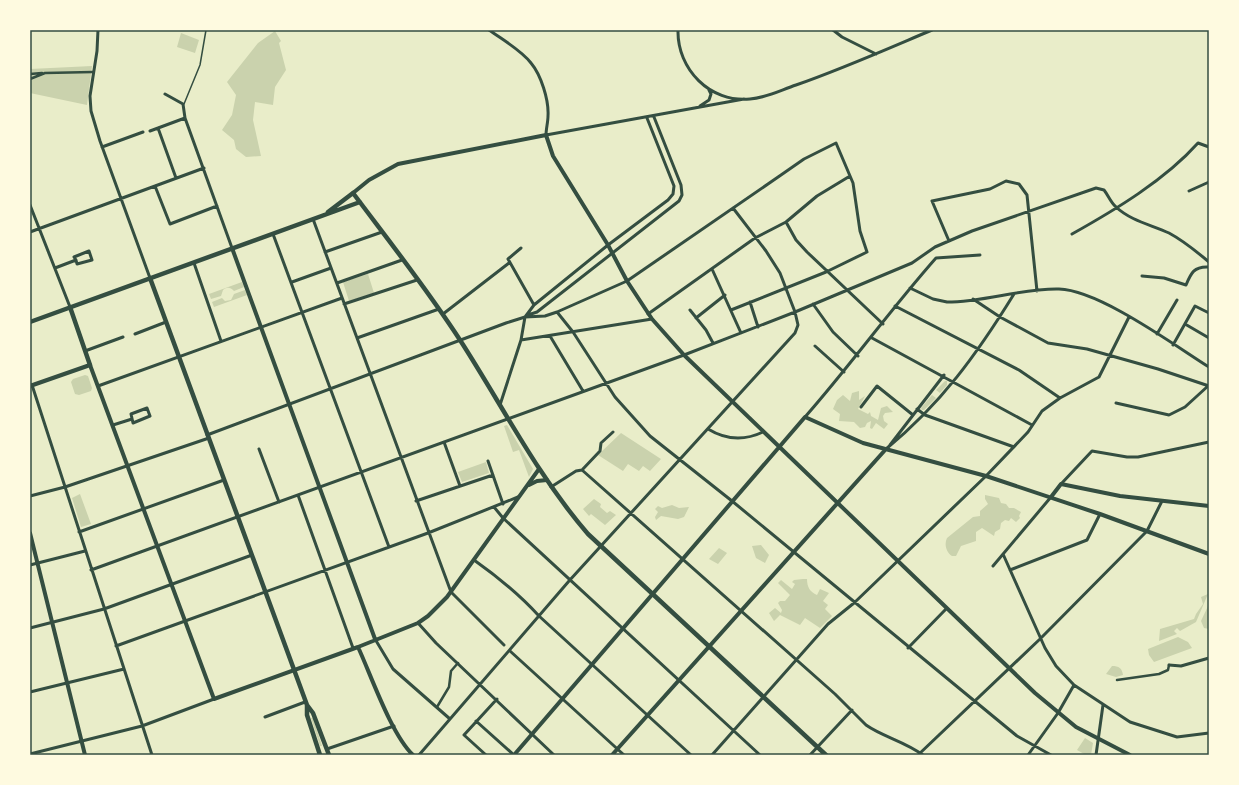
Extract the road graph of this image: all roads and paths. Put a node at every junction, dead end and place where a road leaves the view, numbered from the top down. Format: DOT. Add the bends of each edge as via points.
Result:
graph roads {
  1 [pos="98,30"];
  2 [pos="206,30"];
  3 [pos="489,30"];
  4 [pos="678,30"];
  5 [pos="833,30"];
  6 [pos="932,30"];
  7 [pos="876,54"];
  8 [pos="93,72"];
  9 [pos="45,73"];
  10 [pos="30,74"];
  11 [pos="30,79"];
  12 [pos="708,89"];
  13 [pos="165,94"];
  14 [pos="744,99"];
  15 [pos="183,104"];
  16 [pos="696,108"];
  17 [pos="654,117"];
  18 [pos="185,118"];
  19 [pos="647,118"];
  20 [pos="158,128"];
  21 [pos="150,131"];
  22 [pos="143,132"];
  23 [pos="546,135"];
  24 [pos="102,147"];
  25 [pos="1209,147"];
  26 [pos="204,168"];
  27 [pos="850,176"];
  28 [pos="176,178"];
  29 [pos="1209,182"];
  30 [pos="155,186"];
  31 [pos="1189,191"];
  32 [pos="353,193"];
  33 [pos="121,199"];
  34 [pos="360,202"];
  35 [pos="30,205"];
  36 [pos="217,206"];
  37 [pos="1116,207"];
  38 [pos="733,208"];
  39 [pos="328,212"];
  40 [pos="1029,212"];
  41 [pos="313,219"];
  42 [pos="786,222"];
  43 [pos="40,228"];
  44 [pos="30,232"];
  45 [pos="382,232"];
  46 [pos="273,234"];
  47 [pos="1072,234"];
  48 [pos="755,238"];
  49 [pos="949,241"];
  50 [pos="608,245"];
  51 [pos="232,248"];
  52 [pos="520,248"];
  53 [pos="325,252"];
  54 [pos="612,252"];
  55 [pos="980,254"];
  56 [pos="76,260"];
  57 [pos="402,260"];
  58 [pos="1209,261"];
  59 [pos="194,263"];
  60 [pos="509,263"];
  61 [pos="1209,267"];
  62 [pos="55,268"];
  63 [pos="331,268"];
  64 [pos="712,269"];
  65 [pos="826,272"];
  66 [pos="1142,276"];
  67 [pos="150,278"];
  68 [pos="417,280"];
  69 [pos="627,281"];
  70 [pos="292,282"];
  71 [pos="337,283"];
  72 [pos="910,288"];
  73 [pos="786,289"];
  74 [pos="845,290"];
  75 [pos="1037,291"];
  76 [pos="1014,294"];
  77 [pos="725,295"];
  78 [pos="342,298"];
  79 [pos="973,300"];
  80 [pos="1177,300"];
  81 [pos="750,302"];
  82 [pos="344,304"];
  83 [pos="813,304"];
  84 [pos="534,305"];
  85 [pos="895,306"];
  86 [pos="70,307"];
  87 [pos="439,309"];
  88 [pos="690,310"];
  89 [pos="731,310"];
  90 [pos="303,312"];
  91 [pos="556,312"];
  92 [pos="795,312"];
  93 [pos="1209,313"];
  94 [pos="443,314"];
  95 [pos="648,314"];
  96 [pos="525,317"];
  97 [pos="1000,317"];
  98 [pos="1128,317"];
  99 [pos="696,318"];
  100 [pos="652,319"];
  101 [pos="30,322"];
  102 [pos="166,322"];
  103 [pos="883,324"];
  104 [pos="1185,324"];
  105 [pos="261,326"];
  106 [pos="758,326"];
  107 [pos="572,332"];
  108 [pos="741,333"];
  109 [pos="135,334"];
  110 [pos="1157,334"];
  111 [pos="550,336"];
  112 [pos="123,337"];
  113 [pos="357,338"];
  114 [pos="872,338"];
  115 [pos="1209,338"];
  116 [pos="520,340"];
  117 [pos="221,341"];
  118 [pos="460,341"];
  119 [pos="713,343"];
  120 [pos="1173,345"];
  121 [pos="815,346"];
  122 [pos="980,349"];
  123 [pos="85,352"];
  124 [pos="684,355"];
  125 [pos="178,356"];
  126 [pos="858,356"];
  127 [pos="1109,356"];
  128 [pos="90,365"];
  129 [pos="1209,367"];
  130 [pos="844,372"];
  131 [pos="370,374"];
  132 [pos="944,375"];
  133 [pos="954,381"];
  134 [pos="606,383"];
  135 [pos="31,386"];
  136 [pos="98,386"];
  137 [pos="1209,386"];
  138 [pos="330,389"];
  139 [pos="583,391"];
  140 [pos="1060,398"];
  141 [pos="733,402"];
  142 [pos="1116,403"];
  143 [pos="289,404"];
  144 [pos="499,407"];
  145 [pos="861,407"];
  146 [pos="917,409"];
  147 [pos="913,415"];
  148 [pos="925,415"];
  149 [pos="132,418"];
  150 [pos="805,418"];
  151 [pos="507,419"];
  152 [pos="113,425"];
  153 [pos="1032,425"];
  154 [pos="708,429"];
  155 [pos="613,432"];
  156 [pos="763,432"];
  157 [pos="208,436"];
  158 [pos="444,442"];
  159 [pos="1209,442"];
  160 [pos="779,447"];
  161 [pos="1014,447"];
  162 [pos="259,449"];
  163 [pos="886,449"];
  164 [pos="400,458"];
  165 [pos="680,459"];
  166 [pos="488,461"];
  167 [pos="128,467"];
  168 [pos="538,469"];
  169 [pos="582,470"];
  170 [pos="360,472"];
  171 [pos="493,475"];
  172 [pos="986,476"];
  173 [pos="224,480"];
  174 [pos="547,480"];
  175 [pos="1061,484"];
  176 [pos="460,486"];
  177 [pos="526,486"];
  178 [pos="65,487"];
  179 [pos="320,487"];
  180 [pos="551,487"];
  181 [pos="298,495"];
  182 [pos="30,496"];
  183 [pos="518,497"];
  184 [pos="1051,497"];
  185 [pos="732,501"];
  186 [pos="1162,501"];
  187 [pos="279,502"];
  188 [pos="416,502"];
  189 [pos="503,504"];
  190 [pos="838,505"];
  191 [pos="1209,506"];
  192 [pos="494,507"];
  193 [pos="144,509"];
  194 [pos="631,513"];
  195 [pos="1100,514"];
  196 [pos="238,517"];
  197 [pos="503,518"];
  198 [pos="1148,531"];
  199 [pos="79,532"];
  200 [pos="30,533"];
  201 [pos="428,533"];
  202 [pos="158,546"];
  203 [pos="601,546"];
  204 [pos="389,547"];
  205 [pos="85,551"];
  206 [pos="794,553"];
  207 [pos="1003,554"];
  208 [pos="1209,554"];
  209 [pos="252,555"];
  210 [pos="474,560"];
  211 [pos="682,560"];
  212 [pos="897,562"];
  213 [pos="38,563"];
  214 [pos="347,563"];
  215 [pos="30,565"];
  216 [pos="993,566"];
  217 [pos="91,570"];
  218 [pos="1010,570"];
  219 [pos="325,571"];
  220 [pos="569,581"];
  221 [pos="171,584"];
  222 [pos="266,592"];
  223 [pos="450,592"];
  224 [pos="653,594"];
  225 [pos="854,603"];
  226 [pos="104,609"];
  227 [pos="946,609"];
  228 [pos="741,611"];
  229 [pos="539,616"];
  230 [pos="52,622"];
  231 [pos="185,622"];
  232 [pos="418,623"];
  233 [pos="30,628"];
  234 [pos="623,629"];
  235 [pos="375,639"];
  236 [pos="1040,639"];
  237 [pos="504,645"];
  238 [pos="116,646"];
  239 [pos="709,647"];
  240 [pos="355,648"];
  241 [pos="908,648"];
  242 [pos="510,651"];
  243 [pos="1209,658"];
  244 [pos="798,660"];
  245 [pos="458,664"];
  246 [pos="593,664"];
  247 [pos="1169,665"];
  248 [pos="1009,669"];
  249 [pos="124,670"];
  250 [pos="294,670"];
  251 [pos="680,680"];
  252 [pos="1117,680"];
  253 [pos="67,683"];
  254 [pos="481,684"];
  255 [pos="1074,685"];
  256 [pos="30,692"];
  257 [pos="562,698"];
  258 [pos="764,698"];
  259 [pos="214,699"];
  260 [pos="497,699"];
  261 [pos="974,702"];
  262 [pos="306,704"];
  263 [pos="1103,706"];
  264 [pos="436,708"];
  265 [pos="852,710"];
  266 [pos="1058,713"];
  267 [pos="648,715"];
  268 [pos="265,717"];
  269 [pos="450,719"];
  270 [pos="476,721"];
  271 [pos="142,726"];
  272 [pos="394,726"];
  273 [pos="734,730"];
  274 [pos="1209,733"];
  275 [pos="531,735"];
  276 [pos="1098,739"];
  277 [pos="82,742"];
  278 [pos="817,747"];
  279 [pos="1034,747"];
  280 [pos="327,749"];
  281 [pos="617,749"];
  282 [pos="30,754"];
  283 [pos="320,754"];
  284 [pos="920,754"];
  285 [pos="85,755"];
  286 [pos="152,755"];
  287 [pos="329,755"];
  288 [pos="413,755"];
  289 [pos="419,755"];
  290 [pos="486,755"];
  291 [pos="514,755"];
  292 [pos="554,755"];
  293 [pos="612,755"];
  294 [pos="624,755"];
  295 [pos="691,755"];
  296 [pos="712,755"];
  297 [pos="760,755"];
  298 [pos="810,755"];
  299 [pos="826,755"];
  300 [pos="1028,755"];
  301 [pos="1051,755"];
  302 [pos="1096,755"];
  303 [pos="1130,755"];
  1 -- 8 [label="street"];
  2 -- 15 [label="lane" via="199,69"];
  3 -- 23 [label="street" via="523,56 536,71 546,100"];
  4 -- 12 [label="street" via="684,61 694,77"];
  5 -- 7 [label="street"];
  6 -- 7 [label="street"];
  7 -- 14 [label="street" via="774,93"];
  8 -- 9 [label="street"];
  8 -- 24 [label="street" via="90,105"];
  9 -- 10 [label="street"];
  9 -- 11 [label="street"];
  12 -- 14 [label="street" via="725,97"];
  12 -- 16 [label="street" via="711,94 709,100"];
  13 -- 15 [label="street"];
  14 -- 16 [label="street"];
  15 -- 18 [label="street"];
  16 -- 17 [label="street"];
  17 -- 19 [label="street"];
  17 -- 54 [label="street" via="681,185 682,195 674,206"];
  18 -- 20 [label="street"];
  18 -- 26 [label="street"];
  19 -- 23 [label="street"];
  19 -- 50 [label="street" via="674,191 670,198"];
  20 -- 21 [label="street"];
  20 -- 28 [label="street"];
  22 -- 24 [label="street"];
  23 -- 32 [label="street" via="398,164 369,180"];
  23 -- 50 [label="street" via="554,156"];
  24 -- 33 [label="street"];
  25 -- 37 [label="street" via="1198,143 1185,157"];
  26 -- 28 [label="street"];
  26 -- 36 [label="street"];
  27 -- 38 [label="street" via="836,143 804,159"];
  27 -- 42 [label="street" via="818,196"];
  27 -- 65 [label="street" via="855,191 860,231 867,252"];
  28 -- 30 [label="street"];
  29 -- 31 [label="street"];
  30 -- 33 [label="street"];
  30 -- 36 [label="street" via="170,224"];
  32 -- 34 [label="main road"];
  32 -- 39 [label="main road"];
  33 -- 43 [label="street"];
  33 -- 67 [label="street"];
  34 -- 39 [label="main road"];
  34 -- 45 [label="main road"];
  35 -- 43 [label="street"];
  36 -- 51 [label="street"];
  37 -- 40 [label="street" via="1105,191 1096,188"];
  37 -- 47 [label="street"];
  37 -- 58 [label="street" via="1150,226 1177,237"];
  38 -- 48 [label="street"];
  38 -- 69 [label="street"];
  39 -- 41 [label="main road"];
  40 -- 49 [label="street" via="999,220"];
  40 -- 49 [label="street" via="1026,192 1021,186 1009,181 990,189 932,201"];
  40 -- 75 [label="street"];
  41 -- 46 [label="main road"];
  41 -- 53 [label="street"];
  42 -- 48 [label="street"];
  42 -- 65 [label="street" via="796,240"];
  43 -- 44 [label="street"];
  43 -- 62 [label="street"];
  45 -- 53 [label="street"];
  45 -- 57 [label="main road"];
  46 -- 51 [label="main road"];
  46 -- 70 [label="street"];
  48 -- 64 [label="street"];
  48 -- 73 [label="street" via="776,265"];
  49 -- 74 [label="street" via="912,263"];
  50 -- 54 [label="street"];
  50 -- 84 [label="street"];
  51 -- 59 [label="main road"];
  51 -- 105 [label="street"];
  52 -- 60 [label="street" via="510,256"];
  53 -- 63 [label="street"];
  54 -- 69 [label="street"];
  54 -- 96 [label="street" via="537,312"];
  55 -- 72 [label="street" via="936,258"];
  56 -- 56 [label="street" via="77,264 92,260 89,251 74,257"];
  56 -- 62 [label="street"];
  57 -- 68 [label="main road"];
  57 -- 71 [label="street"];
  59 -- 67 [label="main road"];
  59 -- 117 [label="street"];
  60 -- 84 [label="street"];
  60 -- 94 [label="street"];
  61 -- 66 [label="street" via="1193,270 1186,285 1164,278"];
  62 -- 86 [label="street"];
  63 -- 70 [label="street"];
  63 -- 71 [label="street"];
  64 -- 77 [label="street"];
  64 -- 95 [label="street"];
  65 -- 73 [label="street"];
  65 -- 74 [label="street"];
  67 -- 86 [label="main road"];
  67 -- 102 [label="main road"];
  68 -- 82 [label="street"];
  68 -- 87 [label="main road"];
  69 -- 91 [label="street"];
  69 -- 95 [label="street"];
  70 -- 90 [label="street"];
  71 -- 78 [label="street"];
  72 -- 79 [label="street" via="942,301"];
  72 -- 85 [label="street"];
  73 -- 81 [label="street"];
  73 -- 92 [label="street"];
  74 -- 83 [label="street"];
  74 -- 103 [label="street"];
  75 -- 76 [label="street"];
  75 -- 98 [label="street" via="1058,289 1080,292"];
  76 -- 79 [label="street"];
  76 -- 97 [label="street"];
  77 -- 89 [label="street"];
  77 -- 99 [label="street"];
  78 -- 82 [label="street"];
  78 -- 90 [label="street"];
  79 -- 97 [label="street"];
  80 -- 110 [label="street"];
  81 -- 89 [label="street"];
  81 -- 106 [label="street"];
  82 -- 113 [label="street"];
  83 -- 92 [label="street"];
  83 -- 126 [label="street" via="833,332"];
  84 -- 96 [label="street"];
  85 -- 103 [label="street"];
  85 -- 122 [label="street"];
  86 -- 101 [label="main road"];
  86 -- 123 [label="main road"];
  87 -- 94 [label="main road"];
  87 -- 113 [label="street"];
  88 -- 99 [label="street"];
  89 -- 108 [label="street"];
  90 -- 105 [label="street"];
  90 -- 138 [label="street"];
  91 -- 96 [label="street" via="545,316"];
  91 -- 107 [label="street"];
  92 -- 106 [label="street"];
  92 -- 141 [label="street" via="798,325 795,333"];
  93 -- 104 [label="street" via="1195,306"];
  94 -- 118 [label="main road"];
  95 -- 100 [label="street"];
  96 -- 116 [label="street"];
  96 -- 118 [label="street"];
  97 -- 122 [label="street"];
  97 -- 127 [label="street" via="1048,343 1087,349"];
  98 -- 110 [label="street"];
  98 -- 127 [label="street"];
  99 -- 119 [label="street"];
  100 -- 107 [label="street"];
  100 -- 124 [label="street"];
  102 -- 109 [label="street"];
  102 -- 125 [label="main road"];
  103 -- 114 [label="street"];
  104 -- 115 [label="street"];
  104 -- 120 [label="street"];
  105 -- 117 [label="street"];
  105 -- 143 [label="street"];
  106 -- 108 [label="street"];
  107 -- 111 [label="street"];
  107 -- 134 [label="street"];
  108 -- 119 [label="street"];
  110 -- 120 [label="street"];
  111 -- 116 [label="street"];
  111 -- 139 [label="street"];
  112 -- 123 [label="street"];
  113 -- 131 [label="street"];
  114 -- 126 [label="street"];
  114 -- 132 [label="street"];
  116 -- 144 [label="street"];
  117 -- 125 [label="street"];
  118 -- 131 [label="street"];
  118 -- 144 [label="main road"];
  119 -- 124 [label="street"];
  120 -- 129 [label="street"];
  121 -- 130 [label="street"];
  122 -- 133 [label="street"];
  122 -- 140 [label="street" via="1020,370"];
  123 -- 128 [label="main road"];
  124 -- 134 [label="street"];
  124 -- 141 [label="street"];
  125 -- 136 [label="street"];
  125 -- 157 [label="main road"];
  126 -- 130 [label="street"];
  127 -- 137 [label="street"];
  127 -- 140 [label="street" via="1099,377"];
  128 -- 135 [label="main road"];
  128 -- 136 [label="street"];
  130 -- 150 [label="street"];
  131 -- 138 [label="street"];
  131 -- 164 [label="street"];
  132 -- 133 [label="street"];
  132 -- 146 [label="street"];
  133 -- 148 [label="street"];
  133 -- 153 [label="street"];
  134 -- 139 [label="street"];
  134 -- 165 [label="street" via="623,408 641,427"];
  135 -- 178 [label="street"];
  136 -- 152 [label="street"];
  137 -- 142 [label="street" via="1185,407 1168,416"];
  138 -- 143 [label="street"];
  138 -- 170 [label="street"];
  139 -- 151 [label="street"];
  140 -- 153 [label="street" via="1042,411"];
  141 -- 154 [label="street"];
  141 -- 156 [label="street"];
  143 -- 157 [label="street"];
  143 -- 179 [label="street"];
  144 -- 151 [label="main road"];
  145 -- 147 [label="street" via="878,386"];
  146 -- 147 [label="street"];
  146 -- 148 [label="street"];
  147 -- 163 [label="street"];
  148 -- 161 [label="street"];
  148 -- 163 [label="street"];
  149 -- 149 [label="street" via="134,423 150,416 147,408 131,414"];
  149 -- 152 [label="street"];
  150 -- 160 [label="street"];
  150 -- 163 [label="street" via="848,438"];
  151 -- 158 [label="street"];
  151 -- 168 [label="main road"];
  152 -- 167 [label="street"];
  153 -- 161 [label="street"];
  154 -- 156 [label="street" via="732,438 745,438"];
  154 -- 165 [label="street"];
  155 -- 169 [label="street" via="601,443 600,451"];
  156 -- 160 [label="street"];
  157 -- 167 [label="street"];
  157 -- 173 [label="main road"];
  158 -- 164 [label="street"];
  158 -- 176 [label="street"];
  159 -- 175 [label="street" via="1138,457 1092,451"];
  160 -- 185 [label="street"];
  160 -- 190 [label="street"];
  161 -- 172 [label="street"];
  162 -- 187 [label="street"];
  163 -- 172 [label="street"];
  163 -- 190 [label="street"];
  164 -- 170 [label="street"];
  164 -- 188 [label="street"];
  165 -- 185 [label="street"];
  165 -- 194 [label="street"];
  166 -- 171 [label="street"];
  167 -- 178 [label="street"];
  167 -- 193 [label="street"];
  168 -- 174 [label="main road"];
  168 -- 177 [label="street"];
  169 -- 180 [label="street" via="576,471"];
  169 -- 194 [label="street"];
  170 -- 179 [label="street"];
  170 -- 204 [label="street"];
  171 -- 176 [label="street"];
  171 -- 189 [label="street"];
  172 -- 184 [label="street"];
  172 -- 212 [label="street"];
  173 -- 193 [label="street"];
  173 -- 196 [label="main road"];
  174 -- 177 [label="street"];
  174 -- 180 [label="main road"];
  175 -- 184 [label="street"];
  175 -- 186 [label="street" via="1120,496"];
  176 -- 188 [label="street"];
  177 -- 183 [label="street"];
  178 -- 182 [label="street"];
  178 -- 199 [label="street"];
  179 -- 181 [label="street"];
  179 -- 214 [label="street"];
  180 -- 203 [label="main road" via="579,524"];
  181 -- 187 [label="street"];
  181 -- 219 [label="street"];
  183 -- 189 [label="street"];
  183 -- 197 [label="street"];
  184 -- 195 [label="street"];
  184 -- 207 [label="street"];
  185 -- 206 [label="street"];
  185 -- 211 [label="street"];
  186 -- 191 [label="street"];
  186 -- 198 [label="street"];
  187 -- 196 [label="street"];
  188 -- 201 [label="street"];
  189 -- 192 [label="street"];
  190 -- 206 [label="street"];
  190 -- 212 [label="street"];
  192 -- 197 [label="street"];
  192 -- 201 [label="street"];
  193 -- 199 [label="street"];
  193 -- 202 [label="street"];
  194 -- 203 [label="street"];
  194 -- 211 [label="street"];
  195 -- 198 [label="street"];
  195 -- 218 [label="street" via="1087,540"];
  196 -- 202 [label="street"];
  196 -- 209 [label="main road"];
  197 -- 210 [label="street"];
  197 -- 220 [label="street"];
  198 -- 208 [label="street"];
  198 -- 236 [label="street"];
  199 -- 205 [label="street"];
  200 -- 213 [label="street"];
  201 -- 204 [label="street"];
  201 -- 223 [label="street"];
  202 -- 217 [label="street"];
  202 -- 221 [label="street"];
  203 -- 220 [label="street"];
  203 -- 224 [label="main road"];
  204 -- 214 [label="street"];
  205 -- 213 [label="street"];
  205 -- 217 [label="street"];
  206 -- 225 [label="street"];
  206 -- 228 [label="street"];
  207 -- 216 [label="street"];
  207 -- 218 [label="street"];
  209 -- 221 [label="street"];
  209 -- 222 [label="main road"];
  210 -- 223 [label="street"];
  210 -- 229 [label="street" via="522,598"];
  211 -- 224 [label="street"];
  211 -- 228 [label="street"];
  212 -- 225 [label="street"];
  212 -- 227 [label="street"];
  213 -- 215 [label="street"];
  213 -- 230 [label="street"];
  214 -- 219 [label="street"];
  214 -- 235 [label="street"];
  217 -- 226 [label="street"];
  218 -- 236 [label="street"];
  219 -- 222 [label="street"];
  219 -- 240 [label="street"];
  220 -- 229 [label="street"];
  220 -- 234 [label="street"];
  221 -- 226 [label="street"];
  221 -- 231 [label="street"];
  222 -- 231 [label="street"];
  222 -- 250 [label="main road"];
  223 -- 232 [label="street" via="433,612"];
  223 -- 237 [label="street"];
  224 -- 234 [label="street"];
  224 -- 239 [label="main road"];
  225 -- 241 [label="street"];
  225 -- 244 [label="street" via="828,624"];
  226 -- 230 [label="street"];
  226 -- 238 [label="street"];
  227 -- 241 [label="street"];
  227 -- 248 [label="street"];
  228 -- 239 [label="street"];
  228 -- 244 [label="street"];
  229 -- 242 [label="street"];
  229 -- 246 [label="street"];
  230 -- 233 [label="street"];
  230 -- 253 [label="street"];
  231 -- 238 [label="street"];
  231 -- 259 [label="street"];
  232 -- 235 [label="street"];
  232 -- 245 [label="street"];
  234 -- 246 [label="street"];
  234 -- 251 [label="street"];
  235 -- 240 [label="street"];
  235 -- 264 [label="street" via="392,669"];
  236 -- 248 [label="street"];
  236 -- 255 [label="street" via="1056,666"];
  238 -- 249 [label="street"];
  239 -- 251 [label="street"];
  239 -- 258 [label="main road"];
  240 -- 250 [label="street"];
  240 -- 272 [label="street"];
  241 -- 261 [label="street"];
  242 -- 254 [label="street"];
  242 -- 257 [label="street"];
  243 -- 247 [label="street" via="1181,666"];
  244 -- 258 [label="street"];
  244 -- 265 [label="street"];
  245 -- 254 [label="street"];
  245 -- 264 [label="street" via="451,671 450,687"];
  246 -- 257 [label="street"];
  246 -- 267 [label="street"];
  247 -- 252 [label="street" via="1168,670 1158,674"];
  248 -- 261 [label="street"];
  248 -- 266 [label="street"];
  249 -- 253 [label="street"];
  249 -- 271 [label="street"];
  250 -- 259 [label="street"];
  250 -- 262 [label="main road"];
  251 -- 267 [label="street"];
  251 -- 273 [label="street"];
  253 -- 256 [label="street"];
  253 -- 277 [label="street"];
  254 -- 260 [label="street"];
  254 -- 269 [label="street"];
  255 -- 263 [label="street"];
  255 -- 266 [label="street"];
  257 -- 275 [label="street"];
  257 -- 281 [label="street"];
  258 -- 273 [label="street"];
  258 -- 278 [label="main road"];
  259 -- 271 [label="street"];
  260 -- 270 [label="street"];
  260 -- 275 [label="street"];
  261 -- 279 [label="street"];
  261 -- 284 [label="street"];
  262 -- 268 [label="street"];
  262 -- 280 [label="main road" via="313,713"];
  262 -- 283 [label="main road" via="307,715"];
  263 -- 274 [label="street" via="1130,722 1177,737"];
  263 -- 276 [label="street"];
  264 -- 269 [label="street"];
  265 -- 278 [label="street"];
  265 -- 284 [label="street" via="872,729 901,741"];
  266 -- 276 [label="street"];
  266 -- 279 [label="street"];
  267 -- 281 [label="street"];
  267 -- 295 [label="street"];
  269 -- 289 [label="street"];
  270 -- 290 [label="street" via="464,735"];
  270 -- 291 [label="street"];
  271 -- 277 [label="street"];
  271 -- 286 [label="street"];
  272 -- 280 [label="street"];
  272 -- 288 [label="street" via="403,744"];
  273 -- 296 [label="street"];
  273 -- 297 [label="street"];
  275 -- 291 [label="street"];
  275 -- 292 [label="street"];
  276 -- 302 [label="street"];
  276 -- 303 [label="street"];
  277 -- 282 [label="street"];
  277 -- 285 [label="street"];
  278 -- 298 [label="street"];
  278 -- 299 [label="main road"];
  279 -- 300 [label="street"];
  279 -- 301 [label="street"];
  280 -- 287 [label="main road"];
  281 -- 293 [label="street"];
  281 -- 294 [label="street"];
}
